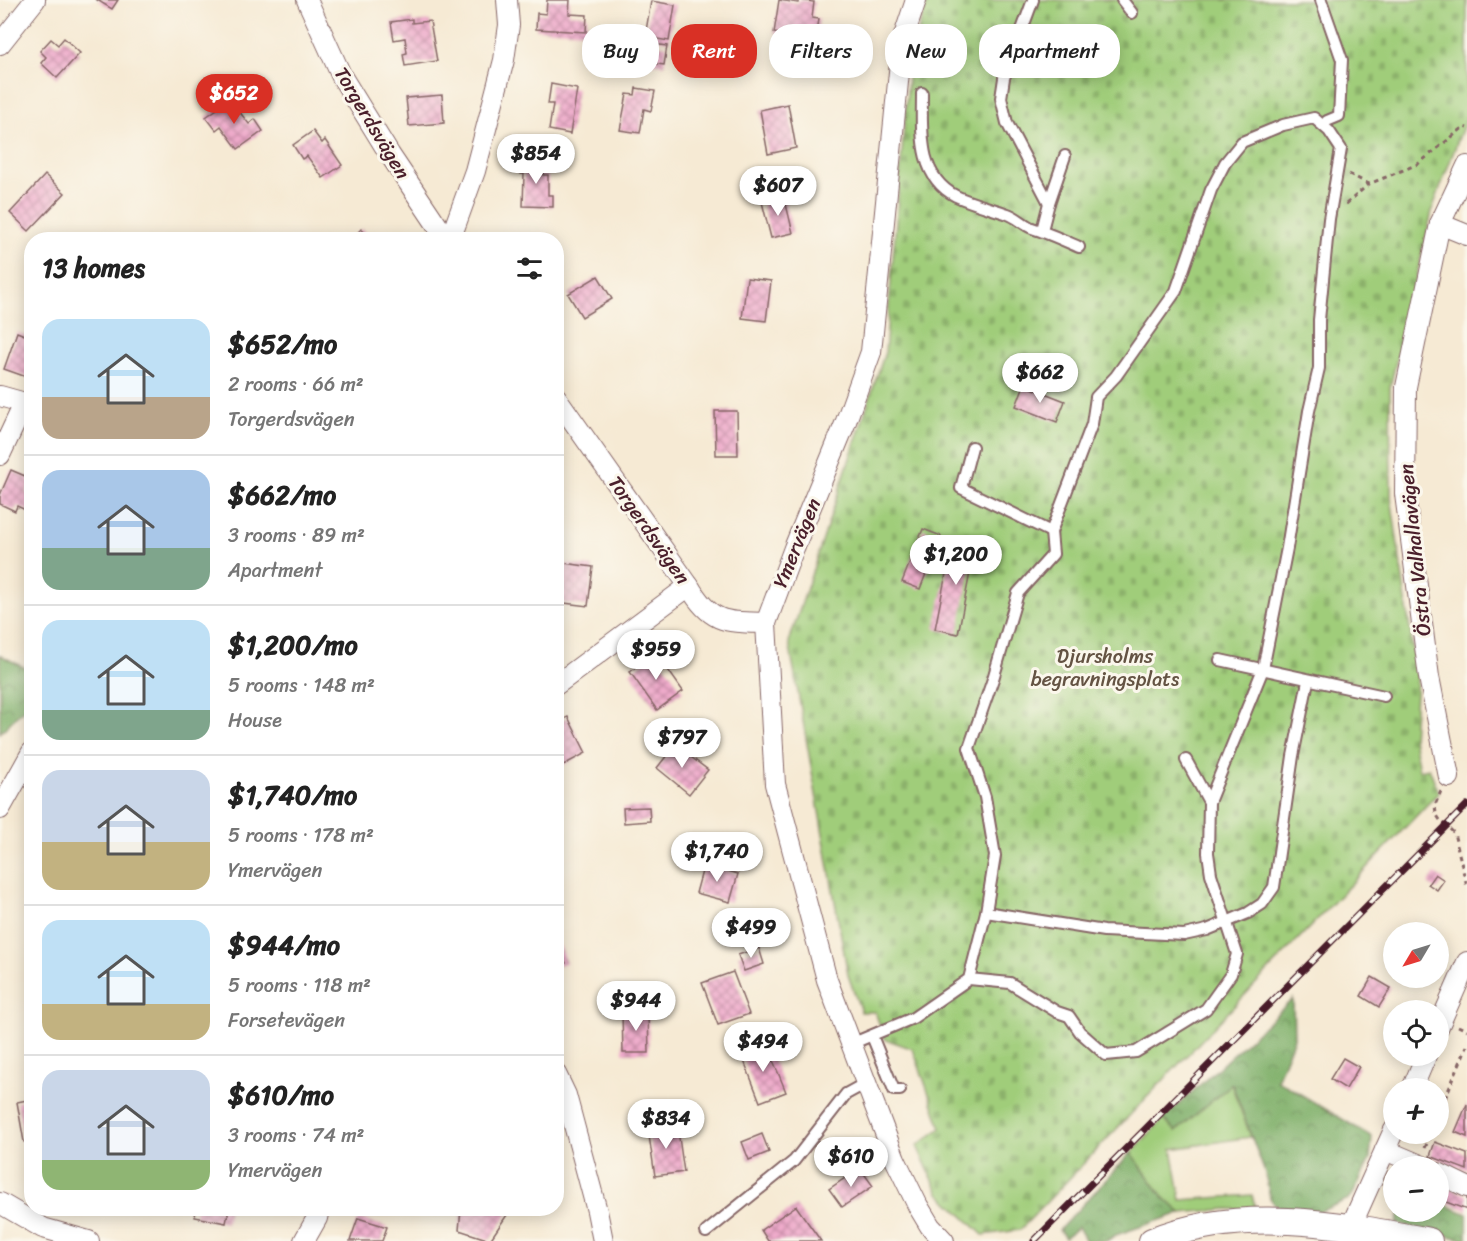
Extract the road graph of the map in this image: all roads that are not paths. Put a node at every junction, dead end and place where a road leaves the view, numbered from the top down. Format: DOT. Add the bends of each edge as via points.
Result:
graph roads {
  1 [pos="35,0"];
  2 [pos="307,0"];
  3 [pos="507,0"];
  4 [pos="916,0"];
  5 [pos="1033,0"];
  6 [pos="1122,0"];
  7 [pos="1321,0"];
  8 [pos="1132,13"];
  9 [pos="0,44"];
  10 [pos="922,93"];
  11 [pos="1327,121"];
  12 [pos="1065,156"];
  13 [pos="1467,166"];
  14 [pos="1048,203"];
  15 [pos="1440,224"];
  16 [pos="1042,230"];
  17 [pos="443,232"];
  18 [pos="451,232"];
  19 [pos="1467,235"];
  20 [pos="1079,247"];
  21 [pos="0,396"];
  22 [pos="24,403"];
  23 [pos="564,408"];
  24 [pos="24,411"];
  25 [pos="972,447"];
  26 [pos="0,455"];
  27 [pos="1051,532"];
  28 [pos="689,586"];
  29 [pos="766,623"];
  30 [pos="1220,660"];
  31 [pos="1263,669"];
  32 [pos="564,678"];
  33 [pos="1308,681"];
  34 [pos="1384,696"];
  35 [pos="1186,760"];
  36 [pos="24,766"];
  37 [pos="1449,777"];
  38 [pos="1209,802"];
  39 [pos="0,809"];
  40 [pos="986,912"];
  41 [pos="1228,923"];
  42 [pos="1467,962"];
  43 [pos="969,978"];
  44 [pos="1449,1020"];
  45 [pos="872,1036"];
  46 [pos="852,1044"];
  47 [pos="866,1083"];
  48 [pos="900,1089"];
  49 [pos="564,1091"];
  50 [pos="1388,1144"];
  51 [pos="1385,1150"];
  52 [pos="1399,1156"];
  53 [pos="1449,1178"];
  54 [pos="1467,1186"];
  55 [pos="0,1203"];
  56 [pos="317,1216"];
  57 [pos="1351,1226"];
  58 [pos="706,1232"];
  59 [pos="89,1241"];
  60 [pos="304,1241"];
  61 [pos="603,1241"];
  62 [pos="944,1241"];
  63 [pos="1152,1241"];
  64 [pos="1429,1241"];
  1 -- 9 [label="street"];
  2 -- 17 [label="street, Torgerdsvägen" via="342,77"];
  3 -- 18 [label="street" via="505,54 475,171"];
  4 -- 29 [label="street, Ymervägen" via="902,42 872,352"];
  5 -- 14 [label="lane" via="1001,98 1007,123"];
  6 -- 8 [label="lane"];
  7 -- 11 [label="lane" via="1342,60 1339,116"];
  10 -- 16 [label="lane" via="922,148 936,179 954,195 1010,214"];
  12 -- 14 [label="lane"];
  13 -- 15 [label="street, Östra Valhallavägen"];
  14 -- 16 [label="lane"];
  15 -- 19 [label="street"];
  15 -- 37 [label="street, Östra Valhallavägen" via="1406,387 1406,494 1429,677"];
  16 -- 20 [label="lane"];
  21 -- 22 [label="street"];
  23 -- 28 [label="street, Torgerdsvägen"];
  24 -- 26 [label="street"];
  25 -- 27 [label="lane" via="961,488"];
  27 -- 31 [label="lane" via="1092,424 1096,397 1116,376 1176,291 1211,190 1225,163 1242,142 1314,118 1341,149 1329,219 1319,320 1319,368"];
  27 -- 40 [label="lane" via="1053,554 1018,593 969,748 985,797 995,856"];
  28 -- 29 [label="street, Torgerdsvägen" via="700,604 713,615 729,622"];
  28 -- 32 [label="street"];
  29 -- 46 [label="street, Ymervägen" via="775,784 827,980"];
  30 -- 31 [label="lane"];
  31 -- 33 [label="lane"];
  31 -- 38 [label="lane"];
  33 -- 34 [label="lane"];
  33 -- 41 [label="lane" via="1274,887 1262,904"];
  35 -- 38 [label="lane"];
  36 -- 39 [label="street"];
  38 -- 41 [label="lane" via="1211,874"];
  40 -- 41 [label="lane" via="1104,931 1150,934 1184,935"];
  40 -- 43 [label="lane"];
  41 -- 43 [label="lane" via="1238,954 1232,974 1206,1009 1136,1052 1106,1054 1080,1032 1069,1016 1010,983"];
  42 -- 44 [label="street"];
  43 -- 45 [label="lane" via="913,1018"];
  45 -- 46 [label="lane"];
  45 -- 48 [label="lane" via="894,1090"];
  46 -- 47 [label="street, Ymervägen"];
  47 -- 58 [label="lane" via="846,1094 794,1161"];
  47 -- 62 [label="street, Ymervägen" via="895,1159 924,1216"];
  49 -- 61 [label="street"];
  50 -- 51 [label="street"];
  51 -- 52 [label="street"];
  51 -- 57 [label="street"];
  53 -- 54 [label="street"];
  55 -- 59 [label="street" via="43,1228"];
  56 -- 60 [label="street"];
  57 -- 63 [label="street" via="1244,1220 1202,1226"];
  57 -- 64 [label="street"];
}
